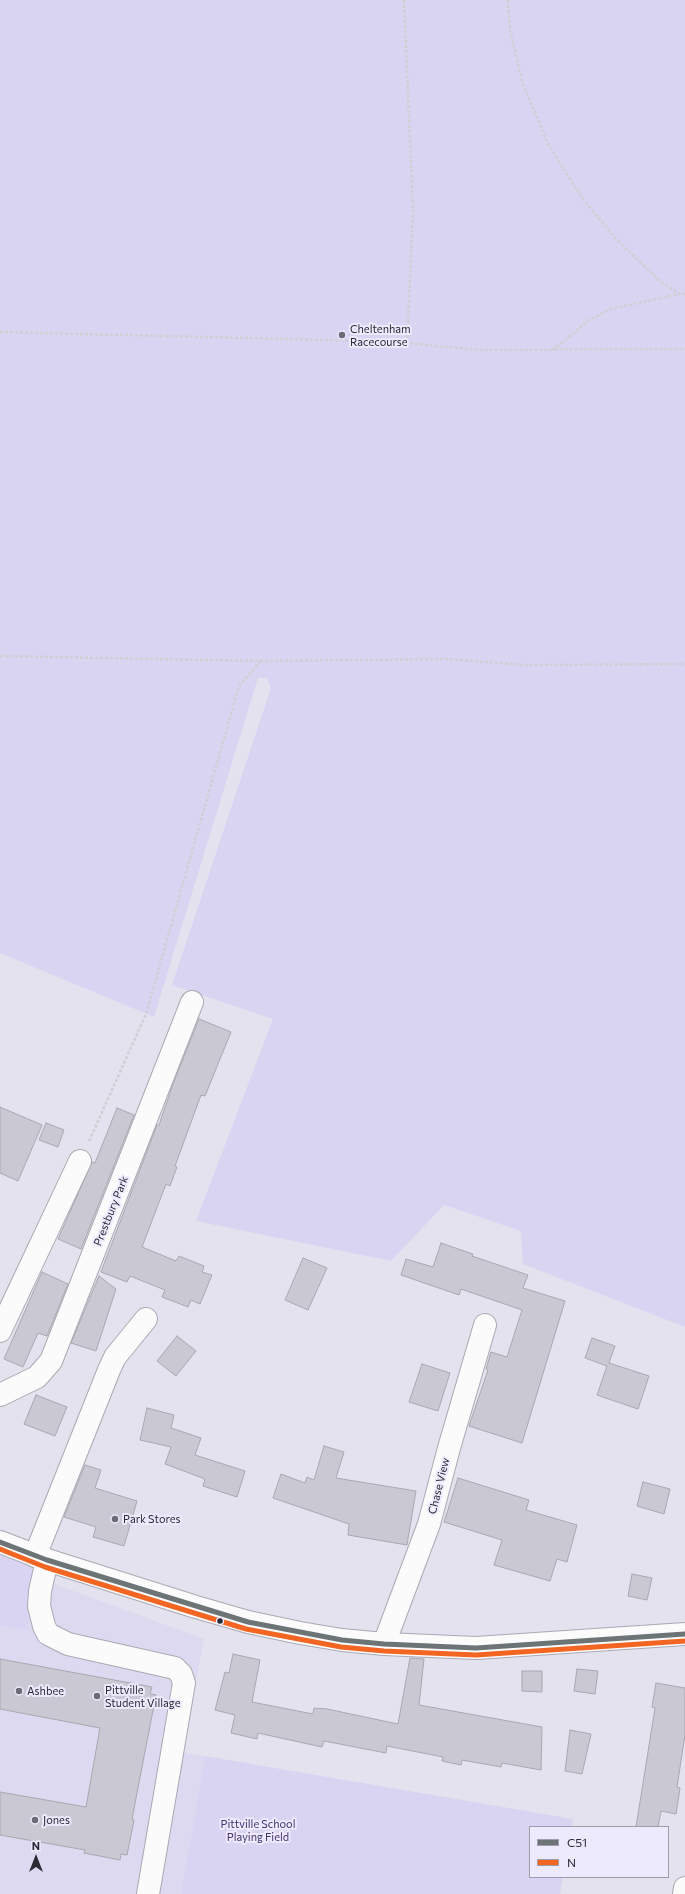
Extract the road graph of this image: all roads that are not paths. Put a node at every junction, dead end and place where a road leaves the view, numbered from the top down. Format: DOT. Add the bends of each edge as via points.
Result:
graph roads {
  1 [pos="192,1002"];
  2 [pos="80,1161"];
  3 [pos="146,1319"];
  4 [pos="485,1325"];
  5 [pos="0,1331"];
  6 [pos="0,1395"];
  7 [pos="0,1542"];
  8 [pos="41,1558"];
  9 [pos="685,1634"];
  10 [pos="384,1644"];
  11 [pos="685,1888"];
  12 [pos="148,1894"];
  13 [pos="684,1894"];
  1 -- 6 [label="street, Prestbury Park" via="51,1361 37,1377"];
  2 -- 5 [label="street"];
  3 -- 8 [label="street" via="115,1357 108,1370"];
  4 -- 10 [label="street, Chase View" via="429,1524"];
  7 -- 8 [label="street"];
  8 -- 10 [label="street" via="248,1622 300,1633"];
  8 -- 12 [label="street" via="40,1606 48,1634 68,1644 174,1668 181,1674 184,1683"];
  9 -- 10 [label="street" via="476,1648"];
  11 -- 13 [label="street"];
}
